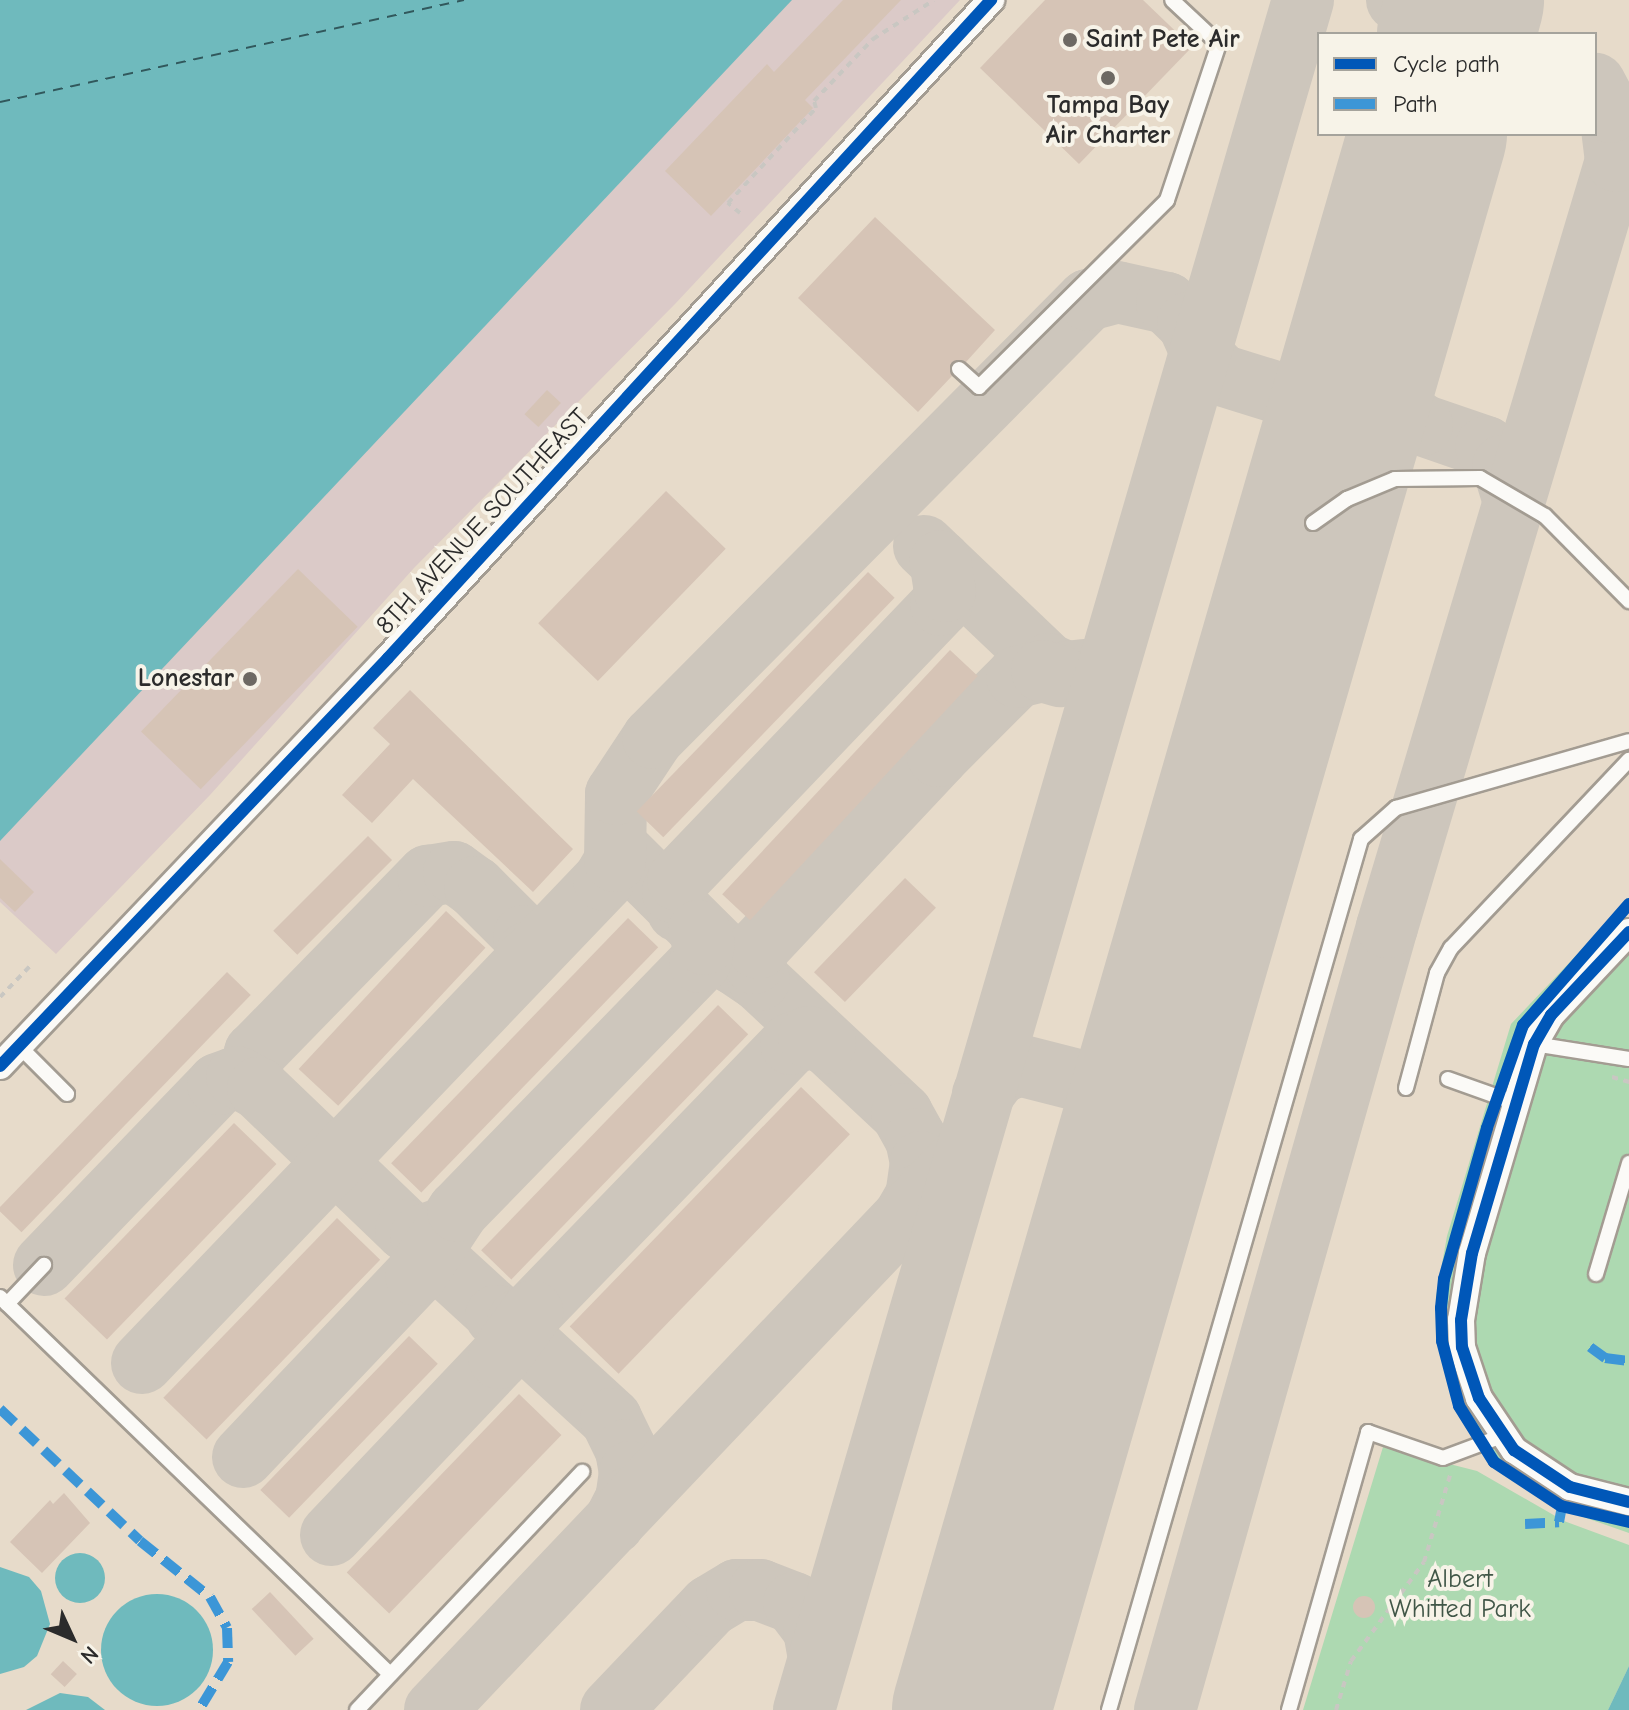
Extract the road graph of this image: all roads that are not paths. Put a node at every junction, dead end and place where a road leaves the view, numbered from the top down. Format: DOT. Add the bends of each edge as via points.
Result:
graph roads {
  1 [pos="991,0"];
  2 [pos="1172,0"];
  3 [pos="959,369"];
  4 [pos="1313,523"];
  5 [pos="1629,601"];
  6 [pos="1629,741"];
  7 [pos="1629,760"];
  8 [pos="1629,932"];
  9 [pos="1534,1044"];
  10 [pos="19,1046"];
  11 [pos="1629,1059"];
  12 [pos="0,1066"];
  13 [pos="1448,1079"];
  14 [pos="1406,1088"];
  15 [pos="67,1094"];
  16 [pos="1513,1102"];
  17 [pos="1629,1163"];
  18 [pos="44,1265"];
  19 [pos="1596,1274"];
  20 [pos="4,1301"];
  21 [pos="1502,1436"];
  22 [pos="582,1472"];
  23 [pos="1629,1502"];
  24 [pos="390,1674"];
  25 [pos="357,1710"];
  26 [pos="1109,1710"];
  27 [pos="1289,1710"];
  1 -- 10 [label="street, 8TH AVENUE SOUTHEAST" via="388,658"];
  2 -- 3 [label="lane" via="1219,44 1167,200 979,387"];
  4 -- 5 [label="lane" via="1369,487 1395,479 1480,478 1545,516"];
  6 -- 26 [label="lane" via="1396,808 1361,839"];
  7 -- 14 [label="lane" via="1451,948 1437,973"];
  8 -- 9 [label="street" via="1551,1015"];
  9 -- 11 [label="lane"];
  9 -- 16 [label="street"];
  10 -- 12 [label="street, 8TH AVENUE SOUTHEAST"];
  10 -- 15 [label="lane"];
  13 -- 16 [label="lane"];
  16 -- 21 [label="street" via="1472,1253 1461,1320 1469,1371"];
  17 -- 19 [label="lane"];
  18 -- 20 [label="lane"];
  20 -- 24 [label="lane"];
  21 -- 23 [label="street" via="1542,1473 1570,1487"];
  21 -- 27 [label="lane" via="1443,1458 1368,1432"];
  22 -- 24 [label="lane"];
  24 -- 25 [label="lane"];
}
